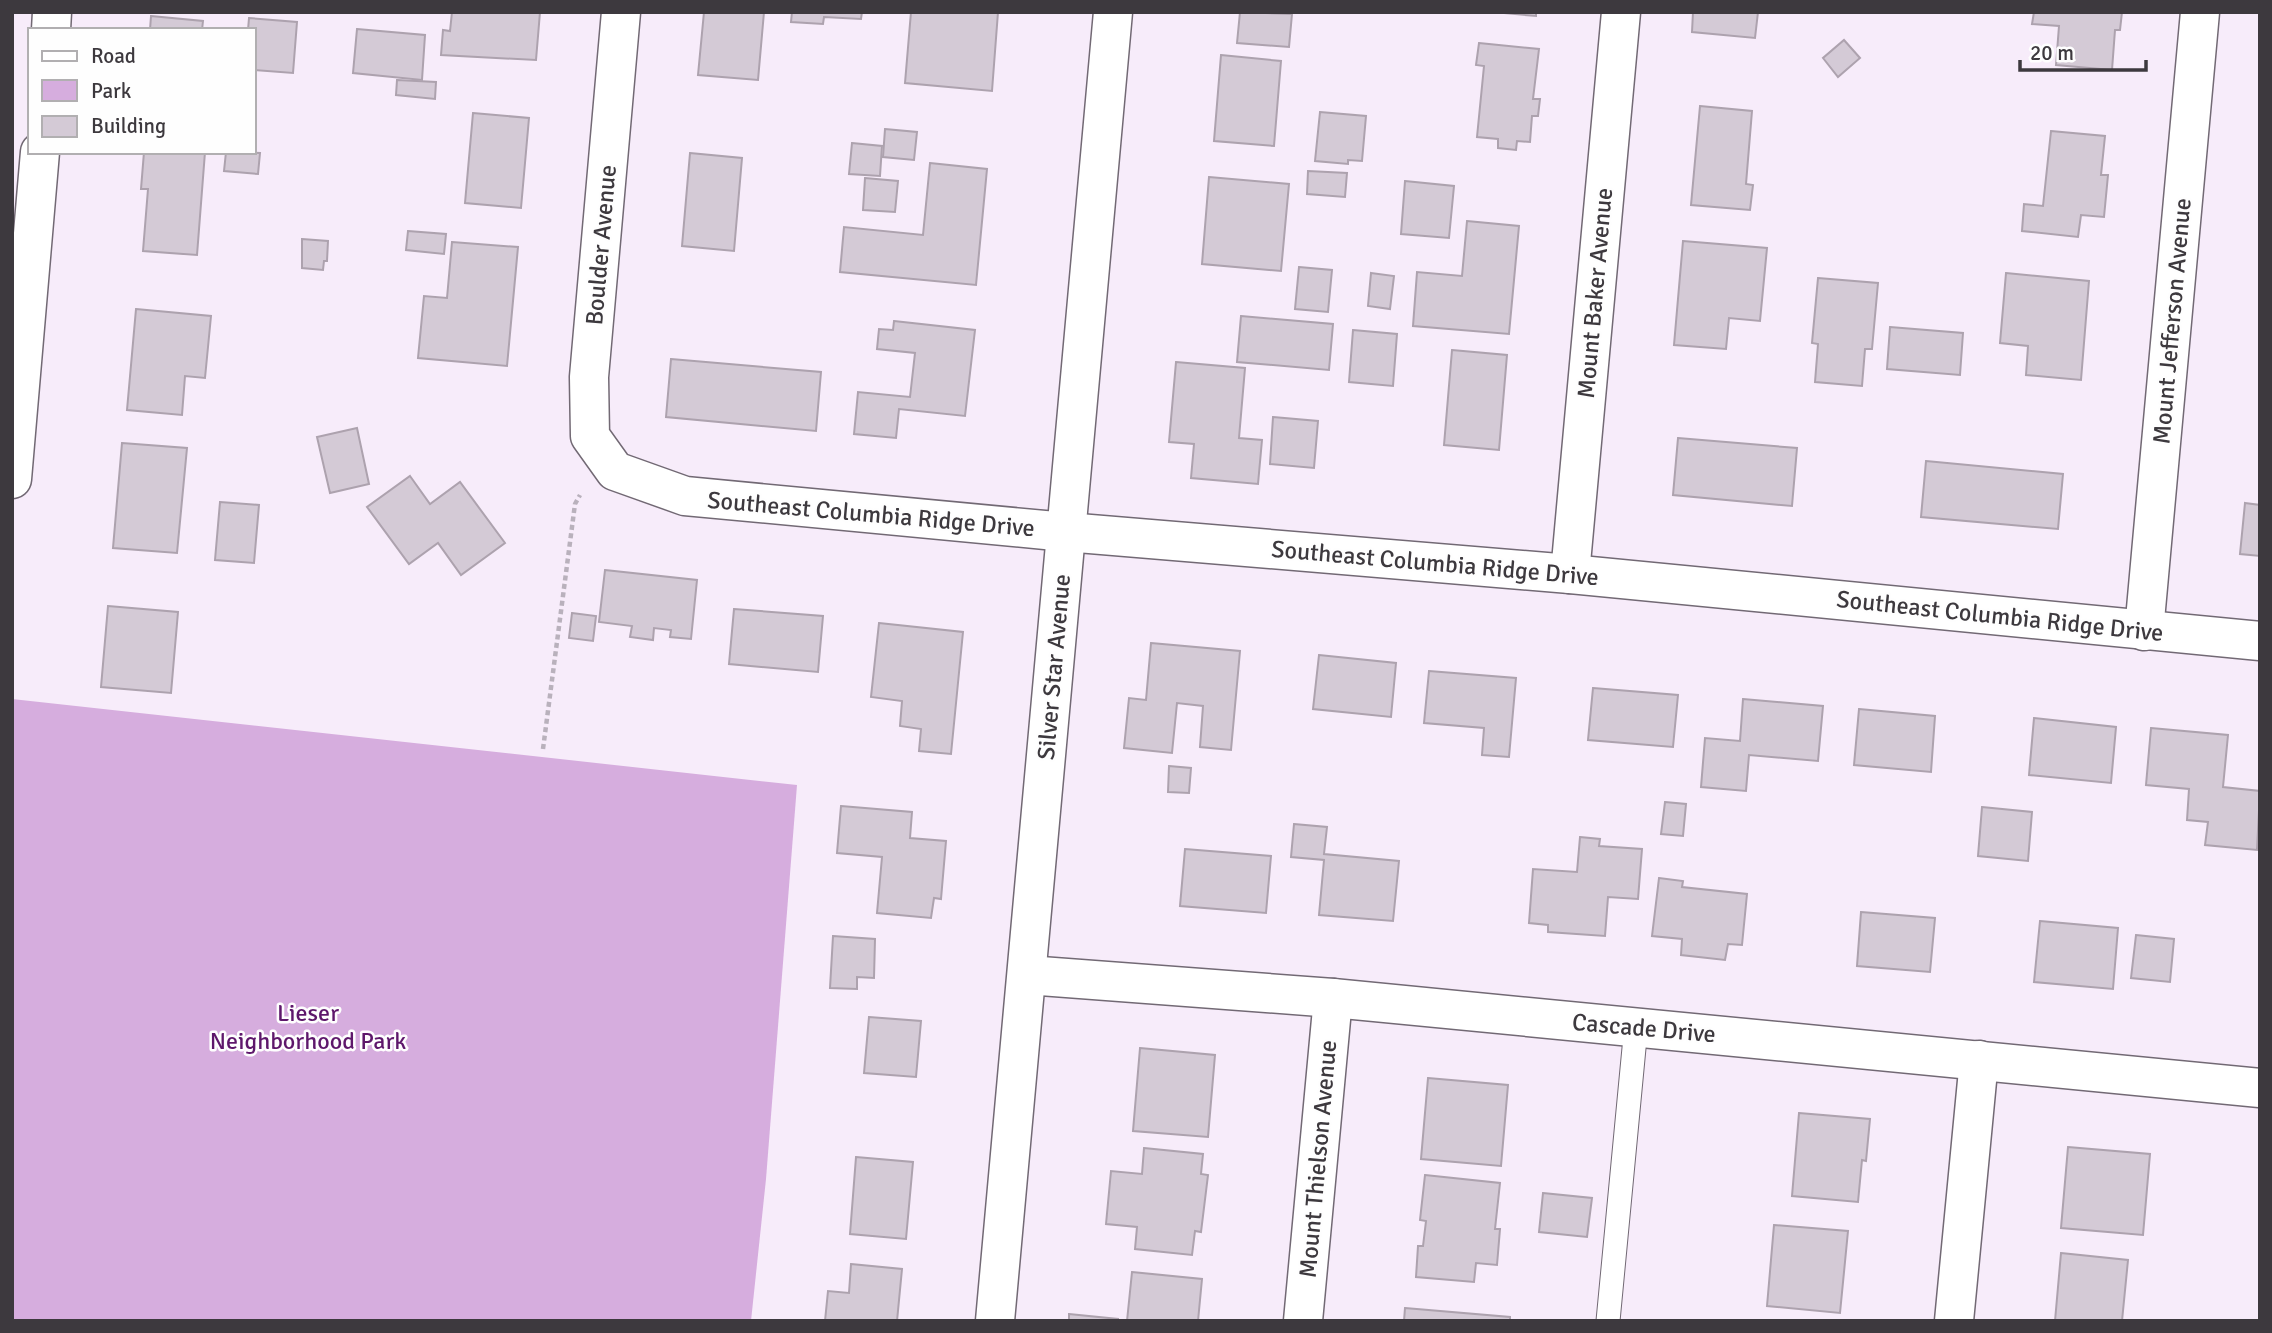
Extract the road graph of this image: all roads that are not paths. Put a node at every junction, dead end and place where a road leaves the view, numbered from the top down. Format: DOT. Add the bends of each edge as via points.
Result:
graph roads {
  1 [pos="621,12"];
  2 [pos="1113,12"];
  3 [pos="1621,12"];
  4 [pos="2200,12"];
  5 [pos="40,154"];
  6 [pos="18,342"];
  7 [pos="608,462"];
  8 [pos="12,479"];
  9 [pos="1066,532"];
  10 [pos="1570,574"];
  11 [pos="2144,631"];
  12 [pos="2260,641"];
  13 [pos="1027,975"];
  14 [pos="1333,998"];
  15 [pos="1636,1027"];
  16 [pos="1979,1060"];
  17 [pos="2260,1088"];
  18 [pos="995,1321"];
  19 [pos="1303,1321"];
  20 [pos="1608,1321"];
  21 [pos="1954,1321"];
  1 -- 7 [label="street, Boulder Avenue" via="589,377 590,436"];
  2 -- 9 [label="street, Silver Star Avenue"];
  3 -- 10 [label="street, Mount Baker Avenue"];
  4 -- 11 [label="street, Mount Jefferson Avenue"];
  5 -- 6 [label="street"];
  6 -- 8 [label="street"];
  7 -- 9 [label="street, Southeast Columbia Ridge Drive" via="685,496"];
  9 -- 10 [label="street, Southeast Columbia Ridge Drive"];
  9 -- 13 [label="street, Silver Star Avenue"];
  10 -- 11 [label="street, Southeast Columbia Ridge Drive"];
  11 -- 12 [label="street, Southeast Columbia Ridge Drive"];
  13 -- 14 [label="street, Cascade Drive"];
  13 -- 18 [label="street, Silver Star Avenue"];
  14 -- 15 [label="street, Cascade Drive"];
  14 -- 19 [label="street, Mount Thielson Avenue"];
  15 -- 16 [label="street, Cascade Drive"];
  15 -- 20 [label="lane"];
  16 -- 17 [label="street, Cascade Drive"];
  16 -- 21 [label="street"];
}
